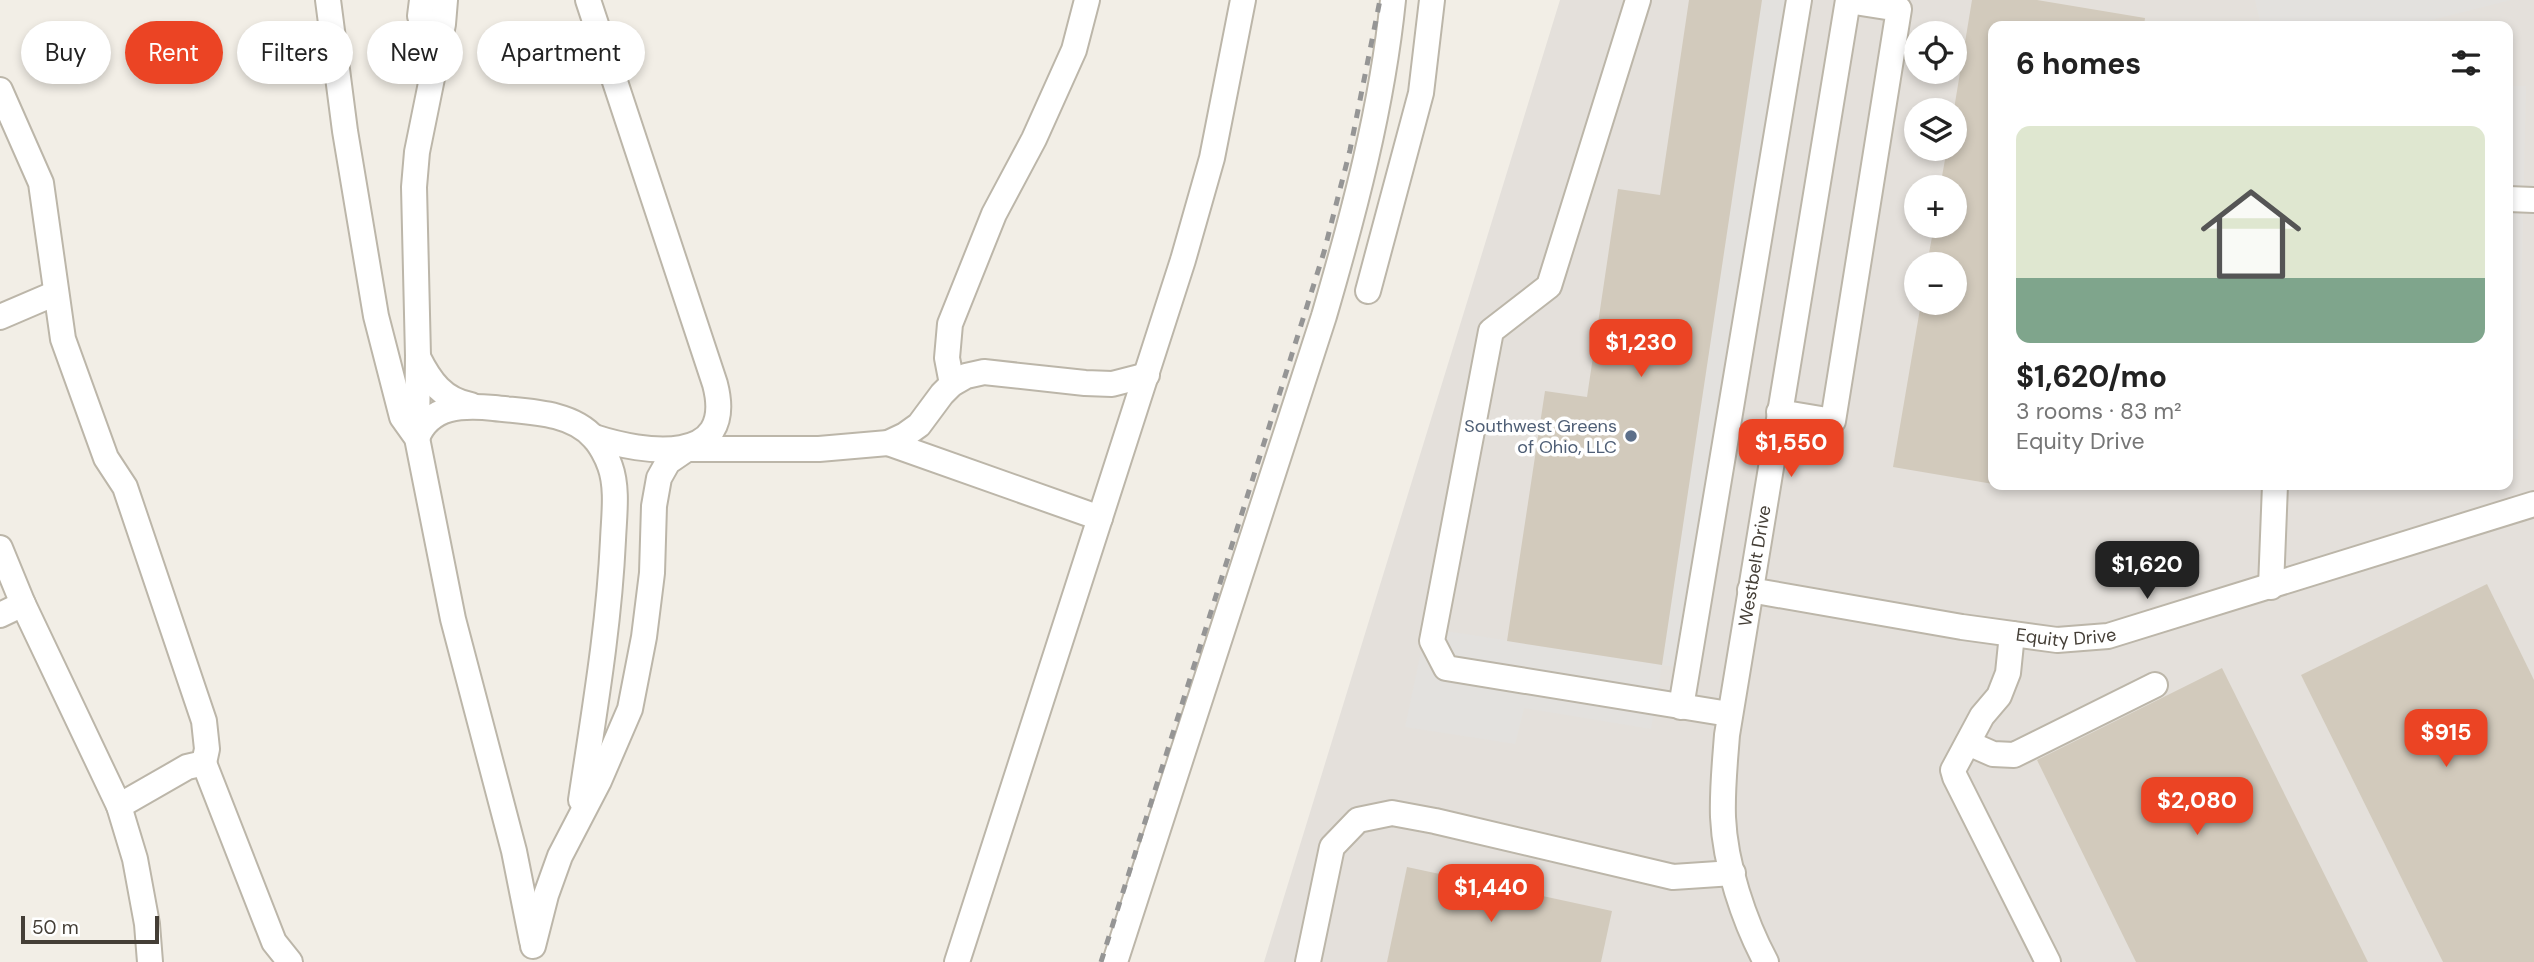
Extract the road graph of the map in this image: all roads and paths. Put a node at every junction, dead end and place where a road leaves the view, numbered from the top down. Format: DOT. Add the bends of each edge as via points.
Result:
graph roads {
  1 [pos="328,0"];
  2 [pos="422,0"];
  3 [pos="445,0"];
  4 [pos="588,0"];
  5 [pos="1087,0"];
  6 [pos="1243,0"];
  7 [pos="1393,0"];
  8 [pos="1432,0"];
  9 [pos="1638,0"];
  10 [pos="1799,0"];
  11 [pos="1848,1"];
  12 [pos="422,21"];
  13 [pos="443,21"];
  14 [pos="430,84"];
  15 [pos="0,90"];
  16 [pos="2513,199"];
  17 [pos="2534,200"];
  18 [pos="1368,290"];
  19 [pos="56,293"];
  20 [pos="0,317"];
  21 [pos="418,356"];
  22 [pos="1147,375"];
  23 [pos="952,384"];
  24 [pos="482,407"];
  25 [pos="1779,412"];
  26 [pos="594,437"];
  27 [pos="417,438"];
  28 [pos="888,443"];
  29 [pos="687,449"];
  30 [pos="2275,490"];
  31 [pos="2534,504"];
  32 [pos="1100,518"];
  33 [pos="0,548"];
  34 [pos="2271,587"];
  35 [pos="1750,590"];
  36 [pos="23,604"];
  37 [pos="0,615"];
  38 [pos="2012,634"];
  39 [pos="2155,685"];
  40 [pos="1681,707"];
  41 [pos="1729,714"];
  42 [pos="1968,743"];
  43 [pos="204,763"];
  44 [pos="120,806"];
  45 [pos="578,821"];
  46 [pos="1733,873"];
  47 [pos="535,954"];
  48 [pos="150,962"];
  49 [pos="290,962"];
  50 [pos="957,962"];
  51 [pos="1115,962"];
  52 [pos="1308,962"];
  53 [pos="1766,962"];
  54 [pos="2048,962"];
  1 -- 27 [label="street" via="376,316 402,417"];
  2 -- 12 [label="street"];
  3 -- 13 [label="street"];
  4 -- 29 [label="street" via="719,397 713,429"];
  5 -- 23 [label="street" via="1074,50 994,214 950,324 947,358"];
  6 -- 22 [label="street" via="1212,158"];
  7 -- 51 [label="street" via="1371,134 1324,316"];
  8 -- 18 [label="street" via="1421,93"];
  9 -- 40 [label="street" via="1549,286 1492,331 1432,641 1446,668"];
  10 -- 40 [label="street"];
  11 -- 25 [label="street, Westbelt Drive"];
  11 -- 25 [label="street" via="1899,9 1833,421"];
  14 -- 21 [label="street" via="414,187"];
  15 -- 19 [label="street" via="41,183"];
  16 -- 17 [label="street"];
  19 -- 20 [label="street"];
  19 -- 43 [label="street" via="62,340 106,458 125,487 204,720"];
  21 -- 24 [label="street" via="431,381 448,397"];
  21 -- 27 [label="street"];
  22 -- 23 [label="street" via="1112,384 984,372"];
  22 -- 32 [label="street"];
  23 -- 28 [label="street" via="919,425"];
  24 -- 26 [label="street" via="570,420"];
  24 -- 27 [label="street" via="458,407 435,414 421,426"];
  25 -- 35 [label="street, Westbelt Drive"];
  26 -- 29 [label="street" via="641,448"];
  26 -- 45 [label="street" via="610,466 615,500 610,597"];
  27 -- 47 [label="street" via="453,619 514,851"];
  28 -- 29 [label="street" via="819,449"];
  28 -- 32 [label="street"];
  29 -- 45 [label="street" via="667,462 659,478 644,637 630,709"];
  30 -- 34 [label="street"];
  31 -- 34 [label="street, Equity Drive"];
  32 -- 50 [label="street"];
  33 -- 36 [label="street"];
  34 -- 38 [label="street, Equity Drive" via="2108,636 2057,640"];
  35 -- 38 [label="street, Equity Drive"];
  35 -- 41 [label="street, Westbelt Drive"];
  36 -- 37 [label="street"];
  36 -- 44 [label="street"];
  38 -- 42 [label="street" via="2008,673 1999,696"];
  39 -- 42 [label="street" via="2014,755 1993,754"];
  40 -- 41 [label="street"];
  41 -- 46 [label="street, Westbelt Drive" via="1723,818"];
  42 -- 54 [label="street" via="1955,777"];
  43 -- 44 [label="street" via="187,767"];
  43 -- 49 [label="street" via="274,942"];
  44 -- 48 [label="street" via="147,924"];
  45 -- 47 [label="street" via="559,856 546,895"];
  46 -- 52 [label="street" via="1673,877 1392,813 1358,820 1332,847"];
  46 -- 53 [label="street, Westbelt Drive"];
}
